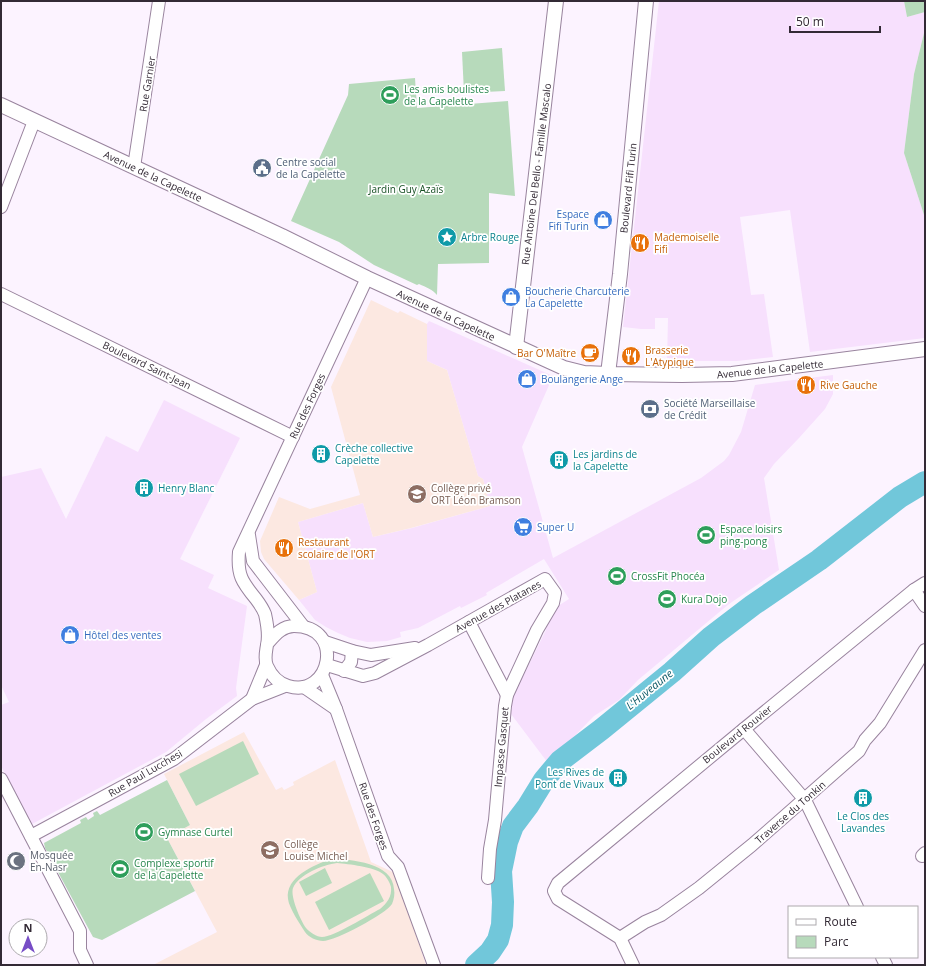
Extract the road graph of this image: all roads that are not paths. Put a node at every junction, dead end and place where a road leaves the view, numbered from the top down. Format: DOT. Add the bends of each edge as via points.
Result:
graph roads {
  1 [pos="159,1"];
  2 [pos="556,1"];
  3 [pos="646,1"];
  4 [pos="1,105"];
  5 [pos="34,121"];
  6 [pos="134,167"];
  7 [pos="1,207"];
  8 [pos="366,278"];
  9 [pos="1,294"];
  10 [pos="516,347"];
  11 [pos="925,350"];
  12 [pos="608,374"];
  13 [pos="293,437"];
  14 [pos="249,534"];
  15 [pos="239,573"];
  16 [pos="267,580"];
  17 [pos="925,583"];
  18 [pos="914,590"];
  19 [pos="553,602"];
  20 [pos="925,606"];
  21 [pos="469,622"];
  22 [pos="303,626"];
  23 [pos="325,642"];
  24 [pos="268,644"];
  25 [pos="428,645"];
  26 [pos="925,650"];
  27 [pos="352,651"];
  28 [pos="266,665"];
  29 [pos="324,670"];
  30 [pos="344,671"];
  31 [pos="285,686"];
  32 [pos="304,687"];
  33 [pos="507,695"];
  34 [pos="252,699"];
  35 [pos="336,709"];
  36 [pos="744,729"];
  37 [pos="1,779"];
  38 [pos="805,800"];
  39 [pos="31,836"];
  40 [pos="488,878"];
  41 [pos="858,906"];
  42 [pos="620,938"];
  43 [pos="87,965"];
  44 [pos="434,965"];
  45 [pos="633,965"];
  1 -- 6 [label="street, Rue Garnier"];
  2 -- 10 [label="street, Rue Antoine Del Bello - Famille Mascalo"];
  3 -- 12 [label="street, Boulevard Fifi Turin"];
  4 -- 5 [label="street, Avenue de la Capelette"];
  5 -- 6 [label="street, Avenue de la Capelette"];
  5 -- 7 [label="street"];
  6 -- 8 [label="street, Avenue de la Capelette"];
  8 -- 10 [label="street, Avenue de la Capelette"];
  8 -- 13 [label="street, Rue des Forges"];
  9 -- 13 [label="street, Boulevard Saint-Jean"];
  10 -- 12 [label="street, Avenue de la Capelette" via="564,368 584,373"];
  11 -- 12 [label="street, Avenue de la Capelette" via="732,374"];
  13 -- 14 [label="street, Rue des Forges"];
  14 -- 15 [label="street, Rue des Forges" via="239,552"];
  14 -- 16 [label="street" via="253,561"];
  15 -- 16 [label="street" via="252,572"];
  15 -- 24 [label="street, Rue des Forges" via="264,613"];
  16 -- 22 [label="street"];
  17 -- 18 [label="street, Boulevard Rouvier"];
  18 -- 20 [label="street"];
  18 -- 36 [label="street, Boulevard Rouvier"];
  19 -- 21 [label="street, Avenue des Platanes" via="555,593 545,579"];
  19 -- 33 [label="street, Impasse Gasquet"];
  21 -- 25 [label="street, Avenue des Platanes"];
  21 -- 33 [label="street"];
  22 -- 23 [label="street" via="312,629"];
  22 -- 24 [label="street" via="290,626 277,632"];
  23 -- 27 [label="street, Avenue des Platanes"];
  23 -- 29 [label="street" via="328,654"];
  24 -- 28 [label="street"];
  25 -- 27 [label="street, Avenue des Platanes" via="371,655"];
  25 -- 30 [label="street, Avenue des Platanes" via="375,673 363,676"];
  26 -- 38 [label="street, Traverse du Tonkin" via="880,723 859,751"];
  27 -- 30 [label="street" via="352,662"];
  28 -- 31 [label="street" via="274,678"];
  28 -- 34 [label="street"];
  29 -- 30 [label="street, Avenue des Platanes"];
  29 -- 32 [label="street" via="315,682"];
  29 -- 35 [label="street, Rue des Forges"];
  31 -- 32 [label="street"];
  31 -- 34 [label="street, Rue Paul Lucchesi"];
  32 -- 35 [label="street"];
  33 -- 40 [label="street, Impasse Gasquet"];
  34 -- 39 [label="street, Rue Paul Lucchesi" via="174,759"];
  35 -- 44 [label="street, Rue des Forges" via="388,856 398,867"];
  36 -- 38 [label="street"];
  36 -- 42 [label="street, Boulevard Rouvier" via="558,883 554,890 558,899"];
  37 -- 39 [label="street"];
  38 -- 41 [label="street"];
  38 -- 42 [label="street, Traverse du Tonkin" via="699,888 661,915"];
  39 -- 43 [label="street" via="80,931 80,950"];
  42 -- 45 [label="street"];
}
